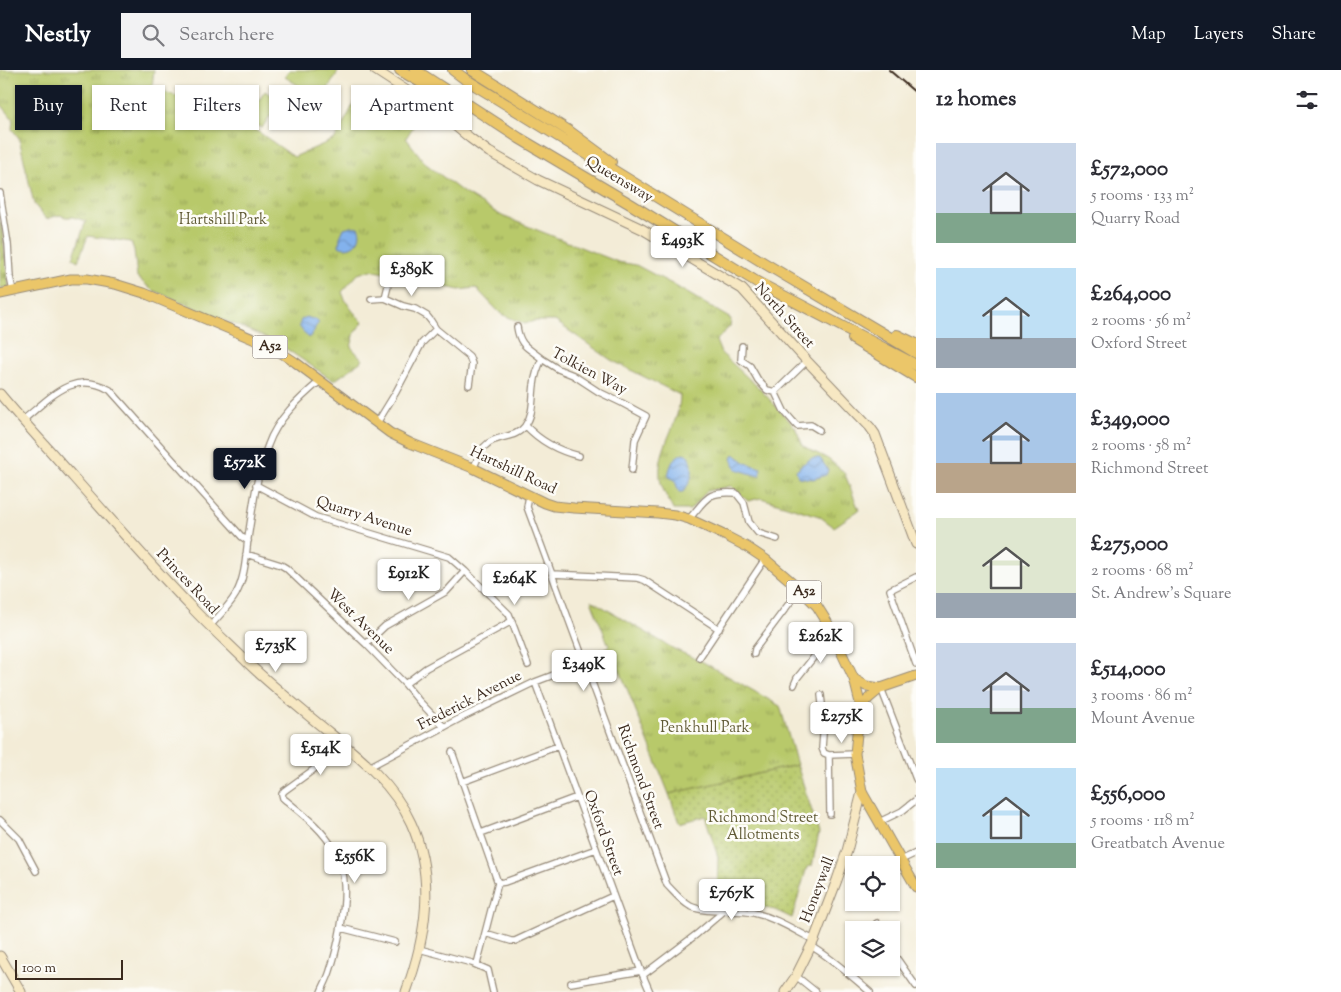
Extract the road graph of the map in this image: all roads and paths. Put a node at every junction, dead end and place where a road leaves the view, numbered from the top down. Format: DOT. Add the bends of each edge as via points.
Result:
graph roads {
  1 [pos="375,70"];
  2 [pos="400,70"];
  3 [pos="415,70"];
  4 [pos="453,70"];
  5 [pos="472,70"];
  6 [pos="519,138"];
  7 [pos="0,193"];
  8 [pos="693,219"];
  9 [pos="764,263"];
  10 [pos="757,282"];
  11 [pos="388,286"];
  12 [pos="13,291"];
  13 [pos="0,294"];
  14 [pos="385,298"];
  15 [pos="372,299"];
  16 [pos="517,327"];
  17 [pos="436,329"];
  18 [pos="916,344"];
  19 [pos="742,346"];
  20 [pos="916,353"];
  21 [pos="542,359"];
  22 [pos="807,362"];
  23 [pos="916,366"];
  24 [pos="916,377"];
  25 [pos="320,381"];
  26 [pos="469,385"];
  27 [pos="775,392"];
  28 [pos="0,394"];
  29 [pos="22,421"];
  30 [pos="377,424"];
  31 [pos="526,426"];
  32 [pos="819,430"];
  33 [pos="579,456"];
  34 [pos="474,468"];
  35 [pos="632,470"];
  36 [pos="256,485"];
  37 [pos="529,496"];
  38 [pos="689,519"];
  39 [pos="777,539"];
  40 [pos="248,541"];
  41 [pos="916,544"];
  42 [pos="246,554"];
  43 [pos="765,560"];
  44 [pos="465,571"];
  45 [pos="552,574"];
  46 [pos="916,578"];
  47 [pos="800,588"];
  48 [pos="512,621"];
  49 [pos="210,626"];
  50 [pos="719,629"];
  51 [pos="833,633"];
  52 [pos="366,644"];
  53 [pos="754,654"];
  54 [pos="699,658"];
  55 [pos="585,663"];
  56 [pos="528,664"];
  57 [pos="916,664"];
  58 [pos="916,676"];
  59 [pos="854,679"];
  60 [pos="534,682"];
  61 [pos="405,684"];
  62 [pos="794,685"];
  63 [pos="881,688"];
  64 [pos="821,694"];
  65 [pos="860,710"];
  66 [pos="823,712"];
  67 [pos="816,713"];
  68 [pos="444,727"];
  69 [pos="342,743"];
  70 [pos="558,746"];
  71 [pos="452,752"];
  72 [pos="855,754"];
  73 [pos="829,755"];
  74 [pos="370,767"];
  75 [pos="916,779"];
  76 [pos="462,782"];
  77 [pos="862,792"];
  78 [pos="577,797"];
  79 [pos="916,800"];
  80 [pos="830,814"];
  81 [pos="0,820"];
  82 [pos="879,822"];
  83 [pos="481,833"];
  84 [pos="596,849"];
  85 [pos="916,853"];
  86 [pos="901,860"];
  87 [pos="36,870"];
  88 [pos="498,883"];
  89 [pos="916,887"];
  90 [pos="613,896"];
  91 [pos="724,911"];
  92 [pos="341,928"];
  93 [pos="485,933"];
  94 [pos="395,942"];
  95 [pos="812,943"];
  96 [pos="419,949"];
  97 [pos="0,956"];
  98 [pos="900,963"];
  99 [pos="477,964"];
  100 [pos="642,973"];
  101 [pos="796,976"];
  102 [pos="571,983"];
  103 [pos="916,986"];
  104 [pos="21,992"];
  105 [pos="321,992"];
  106 [pos="406,992"];
  107 [pos="494,992"];
  108 [pos="650,992"];
  109 [pos="785,992"];
  110 [pos="816,992"];
  111 [pos="870,992"];
  1 -- 22 [label="street, North Street" via="434,109 489,152 538,180 642,229 742,289"];
  2 -- 6 [label="highway"];
  3 -- 6 [label="highway, Queensway"];
  4 -- 8 [label="highway, Queensway"];
  5 -- 8 [label="highway" via="568,131"];
  6 -- 10 [label="highway, Queensway"];
  7 -- 12 [label="street"];
  8 -- 9 [label="highway, Queensway"];
  9 -- 18 [label="highway"];
  9 -- 20 [label="highway, Queensway"];
  10 -- 23 [label="highway, Queensway"];
  10 -- 24 [label="highway" via="801,312"];
  11 -- 14 [label="street"];
  12 -- 13 [label="main road, Hartshill Road / A52"];
  12 -- 25 [label="main road, Hartshill Road / A52" via="72,279 132,288 272,348"];
  14 -- 15 [label="street"];
  14 -- 17 [label="street" via="421,312"];
  16 -- 21 [label="street" via="523,344"];
  17 -- 26 [label="street" via="469,356 472,367"];
  17 -- 30 [label="street" via="422,343"];
  19 -- 27 [label="street" via="741,360 750,366 767,390"];
  21 -- 31 [label="street, Tolkien Way" via="537,368 533,406"];
  21 -- 35 [label="street, Tolkien Way" via="646,416 635,440"];
  22 -- 27 [label="street"];
  22 -- 41 [label="street, North Street" via="875,434"];
  25 -- 30 [label="main road, Hartshill Road / A52"];
  25 -- 36 [label="street" via="304,395 275,431"];
  27 -- 32 [label="street" via="784,411 797,426 811,424"];
  28 -- 29 [label="street, Princes Road"];
  29 -- 40 [label="street" via="70,385 87,382 102,385"];
  29 -- 49 [label="street, Princes Road"];
  30 -- 34 [label="main road, Hartshill Road / A52" via="398,438"];
  31 -- 33 [label="street" via="550,445"];
  31 -- 34 [label="street" via="513,436 491,441 484,447"];
  34 -- 37 [label="main road, Hartshill Road / A52"];
  36 -- 40 [label="street"];
  36 -- 44 [label="street, Quarry Avenue" via="316,517 449,557"];
  37 -- 38 [label="main road, Hartshill Road / A52" via="554,506 658,513"];
  37 -- 45 [label="street, Richmond Street" via="527,507"];
  38 -- 39 [label="street" via="708,496 736,492 744,503 749,522 758,533"];
  38 -- 43 [label="main road, Hartshill Road / A52" via="726,536"];
  40 -- 42 [label="street"];
  42 -- 49 [label="street" via="236,594"];
  42 -- 52 [label="street, West Avenue" via="286,568"];
  43 -- 47 [label="main road, Hartshill Road / A52"];
  43 -- 50 [label="street"];
  44 -- 48 [label="street" via="509,614"];
  44 -- 52 [label="street" via="447,591 386,626"];
  45 -- 50 [label="street" via="644,580"];
  45 -- 55 [label="street, Richmond Street"];
  46 -- 57 [label="street" via="890,590"];
  47 -- 51 [label="main road, Hartshill Road / A52"];
  47 -- 53 [label="street"];
  48 -- 56 [label="street"];
  48 -- 61 [label="street" via="426,668"];
  49 -- 69 [label="street, Princes Road" via="273,687"];
  50 -- 54 [label="street"];
  51 -- 59 [label="main road, Hartshill Road / A52"];
  51 -- 62 [label="street"];
  52 -- 61 [label="street, West Avenue"];
  55 -- 60 [label="street, Frederick Avenue"];
  55 -- 91 [label="street, Richmond Street" via="667,885 692,907"];
  58 -- 63 [label="main road"];
  59 -- 63 [label="main road" via="866,686"];
  59 -- 65 [label="main road, Hartshill Road / A52"];
  60 -- 68 [label="street, Frederick Avenue"];
  60 -- 70 [label="street, Oxford Street"];
  61 -- 68 [label="street, West Avenue"];
  63 -- 65 [label="main road"];
  63 -- 75 [label="street"];
  64 -- 66 [label="street"];
  65 -- 72 [label="main road, Hartshill Road / A52"];
  66 -- 67 [label="street"];
  66 -- 73 [label="street" via="822,748"];
  68 -- 74 [label="street, Frederick Avenue"];
  69 -- 74 [label="street, Princes Road"];
  69 -- 92 [label="street" via="282,794 321,833 339,862 344,881"];
  70 -- 76 [label="street"];
  70 -- 78 [label="street, Oxford Street"];
  71 -- 76 [label="street"];
  72 -- 73 [label="street"];
  72 -- 77 [label="main road, Hartshill Road / A52"];
  73 -- 80 [label="street"];
  74 -- 96 [label="street, Princes Road" via="398,800 421,851 427,900"];
  76 -- 83 [label="street"];
  77 -- 82 [label="main road, Hartshill Road / A52"];
  77 -- 95 [label="street, Honeywall" via="847,851"];
  78 -- 83 [label="street"];
  78 -- 84 [label="street, Oxford Street"];
  79 -- 82 [label="street"];
  81 -- 87 [label="street" via="19,839"];
  82 -- 86 [label="main road, Hartshill Road / A52"];
  83 -- 88 [label="street"];
  84 -- 88 [label="street"];
  84 -- 90 [label="street, Oxford Street"];
  85 -- 86 [label="street"];
  86 -- 89 [label="main road, Hartshill Road / A52"];
  88 -- 93 [label="street"];
  90 -- 93 [label="street" via="515,941"];
  90 -- 100 [label="street, Oxford Street"];
  91 -- 95 [label="street, Richmond Street" via="753,912 770,918"];
  91 -- 100 [label="street"];
  92 -- 94 [label="street"];
  92 -- 105 [label="street" via="330,972"];
  93 -- 99 [label="street"];
  95 -- 101 [label="street, Honeywall"];
  95 -- 111 [label="street, Richmond Street"];
  96 -- 99 [label="street"];
  96 -- 106 [label="street, Princes Road"];
  97 -- 104 [label="street"];
  98 -- 103 [label="street"];
  99 -- 107 [label="street" via="488,970"];
  100 -- 102 [label="street"];
  100 -- 108 [label="street, Oxford Street"];
  101 -- 109 [label="street, Honeywall"];
  101 -- 110 [label="street"];
}
